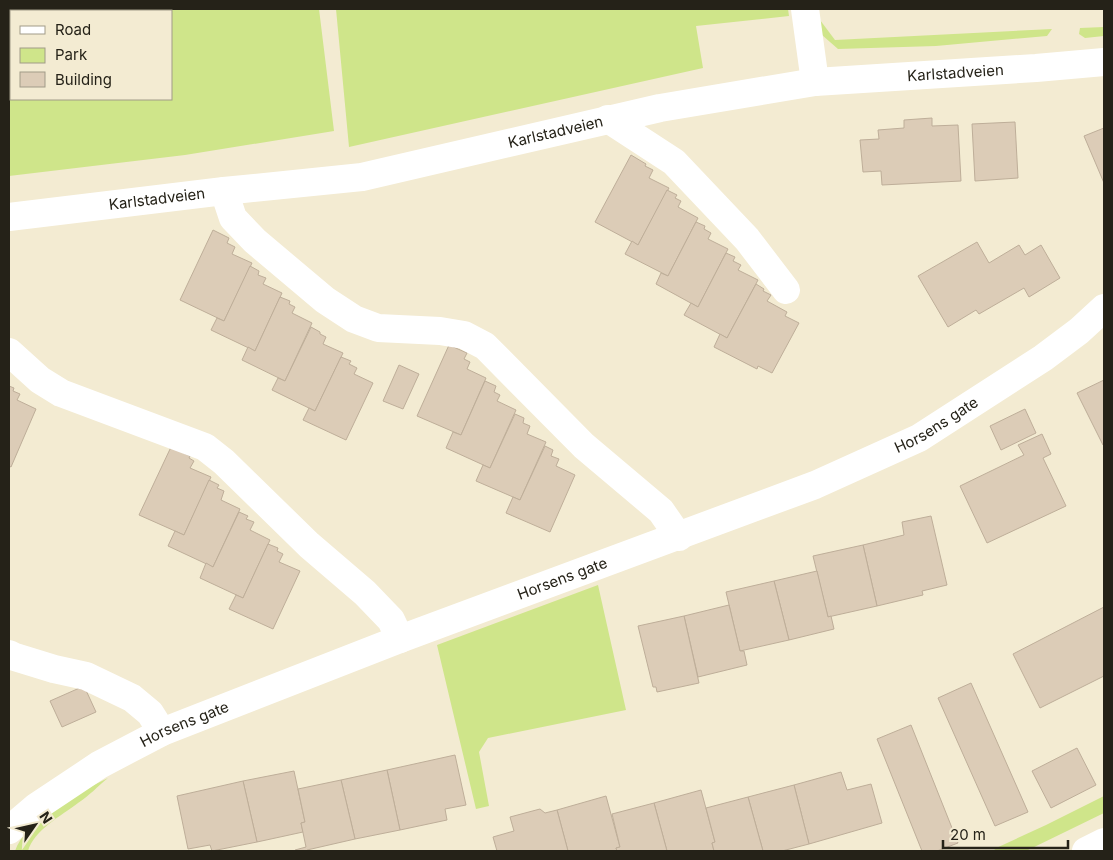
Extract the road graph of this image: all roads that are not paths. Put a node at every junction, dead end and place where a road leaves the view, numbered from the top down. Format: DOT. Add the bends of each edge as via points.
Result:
graph roads {
  1 [pos="805,9"];
  2 [pos="1104,62"];
  3 [pos="815,82"];
  4 [pos="608,119"];
  5 [pos="224,191"];
  6 [pos="9,217"];
  7 [pos="786,290"];
  8 [pos="1104,308"];
  9 [pos="9,352"];
  10 [pos="679,537"];
  11 [pos="400,639"];
  12 [pos="9,654"];
  13 [pos="162,732"];
  14 [pos="9,830"];
  15 [pos="1104,842"];
  16 [pos="1086,851"];
  1 -- 3 [label="street"];
  2 -- 3 [label="street, Karlstadveien"];
  3 -- 4 [label="street, Karlstadveien"];
  4 -- 5 [label="street, Karlstadveien" via="362,177"];
  4 -- 7 [label="street" via="674,162 747,239"];
  5 -- 6 [label="street, Karlstadveien"];
  5 -- 10 [label="street" via="233,218 255,241 354,320 378,328 464,335 485,346 584,446 661,511"];
  8 -- 10 [label="street, Horsens gate" via="1043,358 919,438 815,485"];
  9 -- 11 [label="street" via="40,380 61,393 205,447 365,593 391,620"];
  10 -- 11 [label="street, Horsens gate"];
  11 -- 13 [label="street, Horsens gate"];
  12 -- 13 [label="street" via="86,676 132,698 150,713"];
  13 -- 14 [label="street, Horsens gate" via="99,765 36,807"];
  15 -- 16 [label="street"];
}
